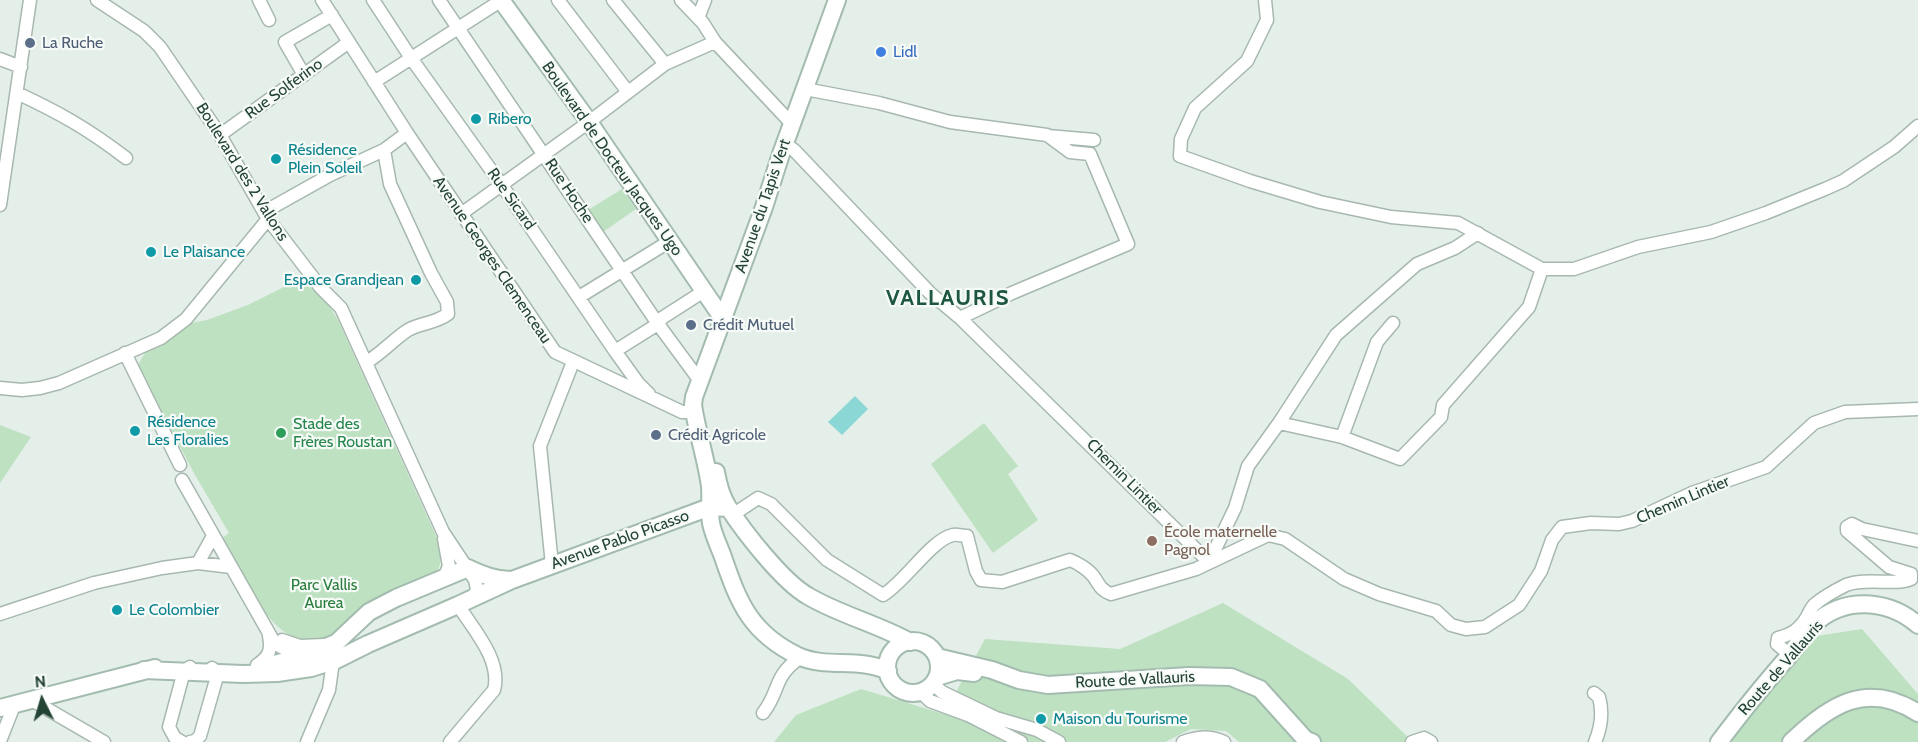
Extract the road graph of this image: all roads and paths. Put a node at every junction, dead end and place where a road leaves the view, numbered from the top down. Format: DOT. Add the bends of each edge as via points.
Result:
graph roads {
  1 [pos="30,0"];
  2 [pos="98,0"];
  3 [pos="322,0"];
  4 [pos="373,0"];
  5 [pos="440,0"];
  6 [pos="501,0"];
  7 [pos="558,0"];
  8 [pos="613,0"];
  9 [pos="681,0"];
  10 [pos="705,0"];
  11 [pos="837,0"];
  12 [pos="1265,0"];
  13 [pos="264,2"];
  14 [pos="332,15"];
  15 [pos="698,18"];
  16 [pos="269,20"];
  17 [pos="458,27"];
  18 [pos="349,42"];
  19 [pos="715,42"];
  20 [pos="411,58"];
  21 [pos="0,59"];
  22 [pos="665,64"];
  23 [pos="21,67"];
  24 [pos="304,75"];
  25 [pos="374,82"];
  26 [pos="805,89"];
  27 [pos="628,92"];
  28 [pos="17,93"];
  29 [pos="589,122"];
  30 [pos="792,123"];
  31 [pos="1918,126"];
  32 [pos="407,133"];
  33 [pos="220,135"];
  34 [pos="1047,135"];
  35 [pos="1094,140"];
  36 [pos="785,144"];
  37 [pos="384,150"];
  38 [pos="544,154"];
  39 [pos="126,158"];
  40 [pos="2,176"];
  41 [pos="501,184"];
  42 [pos="0,205"];
  43 [pos="461,214"];
  44 [pos="266,216"];
  45 [pos="1478,233"];
  46 [pos="670,241"];
  47 [pos="622,269"];
  48 [pos="1542,269"];
  49 [pos="704,291"];
  50 [pos="579,297"];
  51 [pos="960,318"];
  52 [pos="723,319"];
  53 [pos="1393,323"];
  54 [pos="658,324"];
  55 [pos="615,351"];
  56 [pos="125,353"];
  57 [pos="367,362"];
  58 [pos="573,362"];
  59 [pos="700,381"];
  60 [pos="0,388"];
  61 [pos="652,397"];
  62 [pos="1918,409"];
  63 [pos="694,412"];
  64 [pos="1279,423"];
  65 [pos="1342,437"];
  66 [pos="180,465"];
  67 [pos="182,480"];
  68 [pos="710,507"];
  69 [pos="731,511"];
  70 [pos="443,532"];
  71 [pos="213,536"];
  72 [pos="1918,541"];
  73 [pos="1209,562"];
  74 [pos="198,563"];
  75 [pos="552,565"];
  76 [pos="231,567"];
  77 [pos="468,568"];
  78 [pos="444,578"];
  79 [pos="512,580"];
  80 [pos="466,602"];
  81 [pos="0,614"];
  82 [pos="357,624"];
  83 [pos="1918,625"];
  84 [pos="910,642"];
  85 [pos="368,644"];
  86 [pos="277,645"];
  87 [pos="778,645"];
  88 [pos="334,653"];
  89 [pos="1790,655"];
  90 [pos="801,657"];
  91 [pos="937,657"];
  92 [pos="187,669"];
  93 [pos="250,669"];
  94 [pos="214,670"];
  95 [pos="888,671"];
  96 [pos="781,675"];
  97 [pos="930,685"];
  98 [pos="1594,693"];
  99 [pos="15,704"];
  100 [pos="763,713"];
  101 [pos="1918,713"];
  102 [pos="0,741"];
  103 [pos="104,742"];
  104 [pos="181,742"];
  105 [pos="190,742"];
  106 [pos="307,742"];
  107 [pos="450,742"];
  108 [pos="1021,742"];
  109 [pos="1059,742"];
  110 [pos="1183,742"];
  111 [pos="1224,742"];
  112 [pos="1293,742"];
  113 [pos="1312,742"];
  114 [pos="1412,742"];
  115 [pos="1431,742"];
  116 [pos="1595,742"];
  117 [pos="1719,742"];
  118 [pos="1791,742"];
  1 -- 23 [label="street"];
  2 -- 33 [label="street, Boulevard des 2 Vallons" via="144,31 160,47"];
  3 -- 14 [label="street, Avenue Georges Clemenceau"];
  4 -- 20 [label="street, Rue Sicard"];
  5 -- 17 [label="street, Rue Hoche"];
  6 -- 17 [label="street"];
  6 -- 29 [label="main road, Boulevard de Docteur Jacques Ugo"];
  7 -- 27 [label="street"];
  8 -- 22 [label="street"];
  9 -- 15 [label="street"];
  10 -- 15 [label="street"];
  11 -- 26 [label="main road, Avenue du Tapis Vert"];
  12 -- 45 [label="street" via="1267,20 1247,61 1195,108 1181,139 1180,156 1320,202 1391,217 1458,223"];
  13 -- 16 [label="street"];
  14 -- 18 [label="street, Avenue Georges Clemenceau"];
  14 -- 24 [label="street" via="285,42"];
  15 -- 19 [label="street"];
  17 -- 20 [label="street"];
  17 -- 38 [label="street, Rue Hoche"];
  18 -- 24 [label="street, Rue Solferino"];
  18 -- 25 [label="street, Avenue Georges Clemenceau"];
  19 -- 22 [label="street"];
  19 -- 30 [label="street"];
  20 -- 25 [label="street"];
  20 -- 41 [label="street, Rue Sicard"];
  21 -- 23 [label="street"];
  22 -- 27 [label="street"];
  23 -- 28 [label="street"];
  24 -- 33 [label="street, Rue Solferino"];
  25 -- 32 [label="street, Avenue Georges Clemenceau"];
  26 -- 30 [label="main road, Avenue du Tapis Vert"];
  26 -- 34 [label="street" via="950,122"];
  27 -- 29 [label="street"];
  28 -- 39 [label="street" via="63,114"];
  28 -- 40 [label="street"];
  29 -- 38 [label="street"];
  29 -- 46 [label="main road, Boulevard de Docteur Jacques Ugo"];
  30 -- 36 [label="main road, Avenue du Tapis Vert"];
  31 -- 48 [label="street" via="1843,181 1766,213 1711,232 1638,247 1574,268"];
  32 -- 37 [label="street"];
  32 -- 43 [label="street, Avenue Georges Clemenceau"];
  33 -- 44 [label="street, Boulevard des 2 Vallons"];
  34 -- 35 [label="street"];
  34 -- 51 [label="street" via="1070,152 1090,154 1128,244"];
  36 -- 51 [label="street, Chemin Lintier"];
  36 -- 52 [label="main road, Avenue du Tapis Vert"];
  37 -- 44 [label="street" via="330,175"];
  37 -- 57 [label="street" via="390,184 447,302 448,314 409,330"];
  38 -- 41 [label="street"];
  38 -- 47 [label="street, Rue Hoche"];
  40 -- 42 [label="street"];
  41 -- 43 [label="street"];
  41 -- 50 [label="street, Rue Sicard"];
  43 -- 58 [label="street, Avenue Georges Clemenceau" via="555,352"];
  44 -- 56 [label="street" via="186,319 161,338"];
  44 -- 57 [label="street, Boulevard des 2 Vallons" via="341,308"];
  45 -- 48 [label="street"];
  45 -- 64 [label="street" via="1418,264 1336,335"];
  46 -- 47 [label="street"];
  46 -- 49 [label="main road, Boulevard de Docteur Jacques Ugo"];
  47 -- 50 [label="street"];
  47 -- 54 [label="street, Rue Hoche"];
  48 -- 65 [label="street" via="1529,307 1443,405 1441,417 1400,459"];
  49 -- 52 [label="main road, Boulevard de Docteur Jacques Ugo"];
  49 -- 54 [label="street"];
  50 -- 55 [label="street, Rue Sicard"];
  51 -- 73 [label="street, Chemin Lintier"];
  52 -- 59 [label="main road, Avenue du Tapis Vert"];
  53 -- 65 [label="street" via="1377,342"];
  54 -- 55 [label="street"];
  54 -- 59 [label="street, Rue Hoche"];
  55 -- 61 [label="street, Rue Sicard"];
  56 -- 60 [label="street" via="40,388"];
  56 -- 66 [label="street"];
  57 -- 70 [label="street, Boulevard des 2 Vallons"];
  58 -- 61 [label="street, Avenue Georges Clemenceau"];
  58 -- 75 [label="street" via="540,446"];
  59 -- 63 [label="main road, Avenue du Tapis Vert"];
  61 -- 63 [label="street, Avenue Georges Clemenceau" via="682,411"];
  62 -- 73 [label="street, Chemin Lintier" via="1845,412 1814,423 1766,467 1692,493 1632,521 1562,527 1520,605 1485,627 1466,629 1450,625 1436,611 1344,579 1285,538 1268,535"];
  63 -- 68 [label="main road" via="710,488"];
  63 -- 69 [label="main road" via="710,446 718,483"];
  64 -- 65 [label="street"];
  64 -- 73 [label="street" via="1248,466 1235,508"];
  67 -- 71 [label="street"];
  68 -- 69 [label="main road, Avenue Pablo Picasso"];
  68 -- 75 [label="main road, Avenue Pablo Picasso"];
  68 -- 87 [label="main road" via="711,525 744,610 762,633"];
  69 -- 73 [label="street" via="758,498 771,504 827,560 883,595 893,590 935,545 953,534 967,536 976,571 981,580 989,582 1002,582 1070,560 1081,564 1101,590 1111,594"];
  69 -- 84 [label="main road" via="797,590"];
  70 -- 77 [label="street"];
  70 -- 78 [label="street" via="448,566"];
  71 -- 74 [label="street"];
  71 -- 76 [label="street"];
  72 -- 89 [label="street" via="1852,524 1847,527 1857,541 1889,567 1911,574 1911,579 1855,582 1831,593 1813,605 1792,634 1778,638 1777,644"];
  74 -- 76 [label="street"];
  74 -- 81 [label="street" via="94,583"];
  75 -- 79 [label="main road, Avenue Pablo Picasso"];
  76 -- 86 [label="street"];
  77 -- 78 [label="main road"];
  77 -- 79 [label="main road" via="500,580"];
  77 -- 80 [label="street" via="477,590"];
  78 -- 82 [label="main road" via="393,599"];
  79 -- 80 [label="main road, Avenue Pablo Picasso"];
  80 -- 85 [label="main road, Avenue Pablo Picasso"];
  80 -- 107 [label="street" via="496,671 496,681 494,690"];
  82 -- 85 [label="street" via="361,638"];
  82 -- 88 [label="main road"];
  83 -- 89 [label="main road, Route de Vallauris" via="1892,608 1846,605 1814,624"];
  84 -- 91 [label="main road" via="923,643"];
  84 -- 95 [label="main road" via="893,651"];
  85 -- 88 [label="main road, Avenue Pablo Picasso"];
  86 -- 88 [label="street"];
  86 -- 88 [label="main road" via="302,657"];
  86 -- 93 [label="main road"];
  86 -- 93 [label="street" via="266,659"];
  87 -- 90 [label="main road"];
  87 -- 96 [label="street"];
  88 -- 93 [label="main road" via="293,671"];
  88 -- 106 [label="street" via="328,690"];
  89 -- 117 [label="main road, Route de Vallauris"];
  90 -- 95 [label="main road" via="870,665"];
  90 -- 96 [label="street"];
  91 -- 97 [label="main road" via="939,667"];
  91 -- 113 [label="main road, Route de Vallauris" via="1019,681 1048,685 1189,675 1231,677 1260,689"];
  92 -- 94 [label="main road"];
  92 -- 99 [label="main road" via="144,670"];
  92 -- 104 [label="street" via="169,727"];
  93 -- 94 [label="main road"];
  94 -- 105 [label="street" via="200,736"];
  95 -- 97 [label="main road" via="894,684 906,692"];
  96 -- 100 [label="street"];
  97 -- 108 [label="street" via="930,701"];
  97 -- 109 [label="street" via="996,718 1036,730"];
  97 -- 112 [label="main road, Route de Vallauris" via="957,671 967,671 1047,695 1231,687 1256,700"];
  98 -- 116 [label="street" via="1599,697 1601,716"];
  99 -- 102 [label="street"];
  99 -- 103 [label="street"];
  101 -- 118 [label="main road" via="1887,699 1856,699 1822,714"];
  110 -- 111 [label="street" via="1200,737"];
  114 -- 115 [label="street" via="1424,738"];
}
